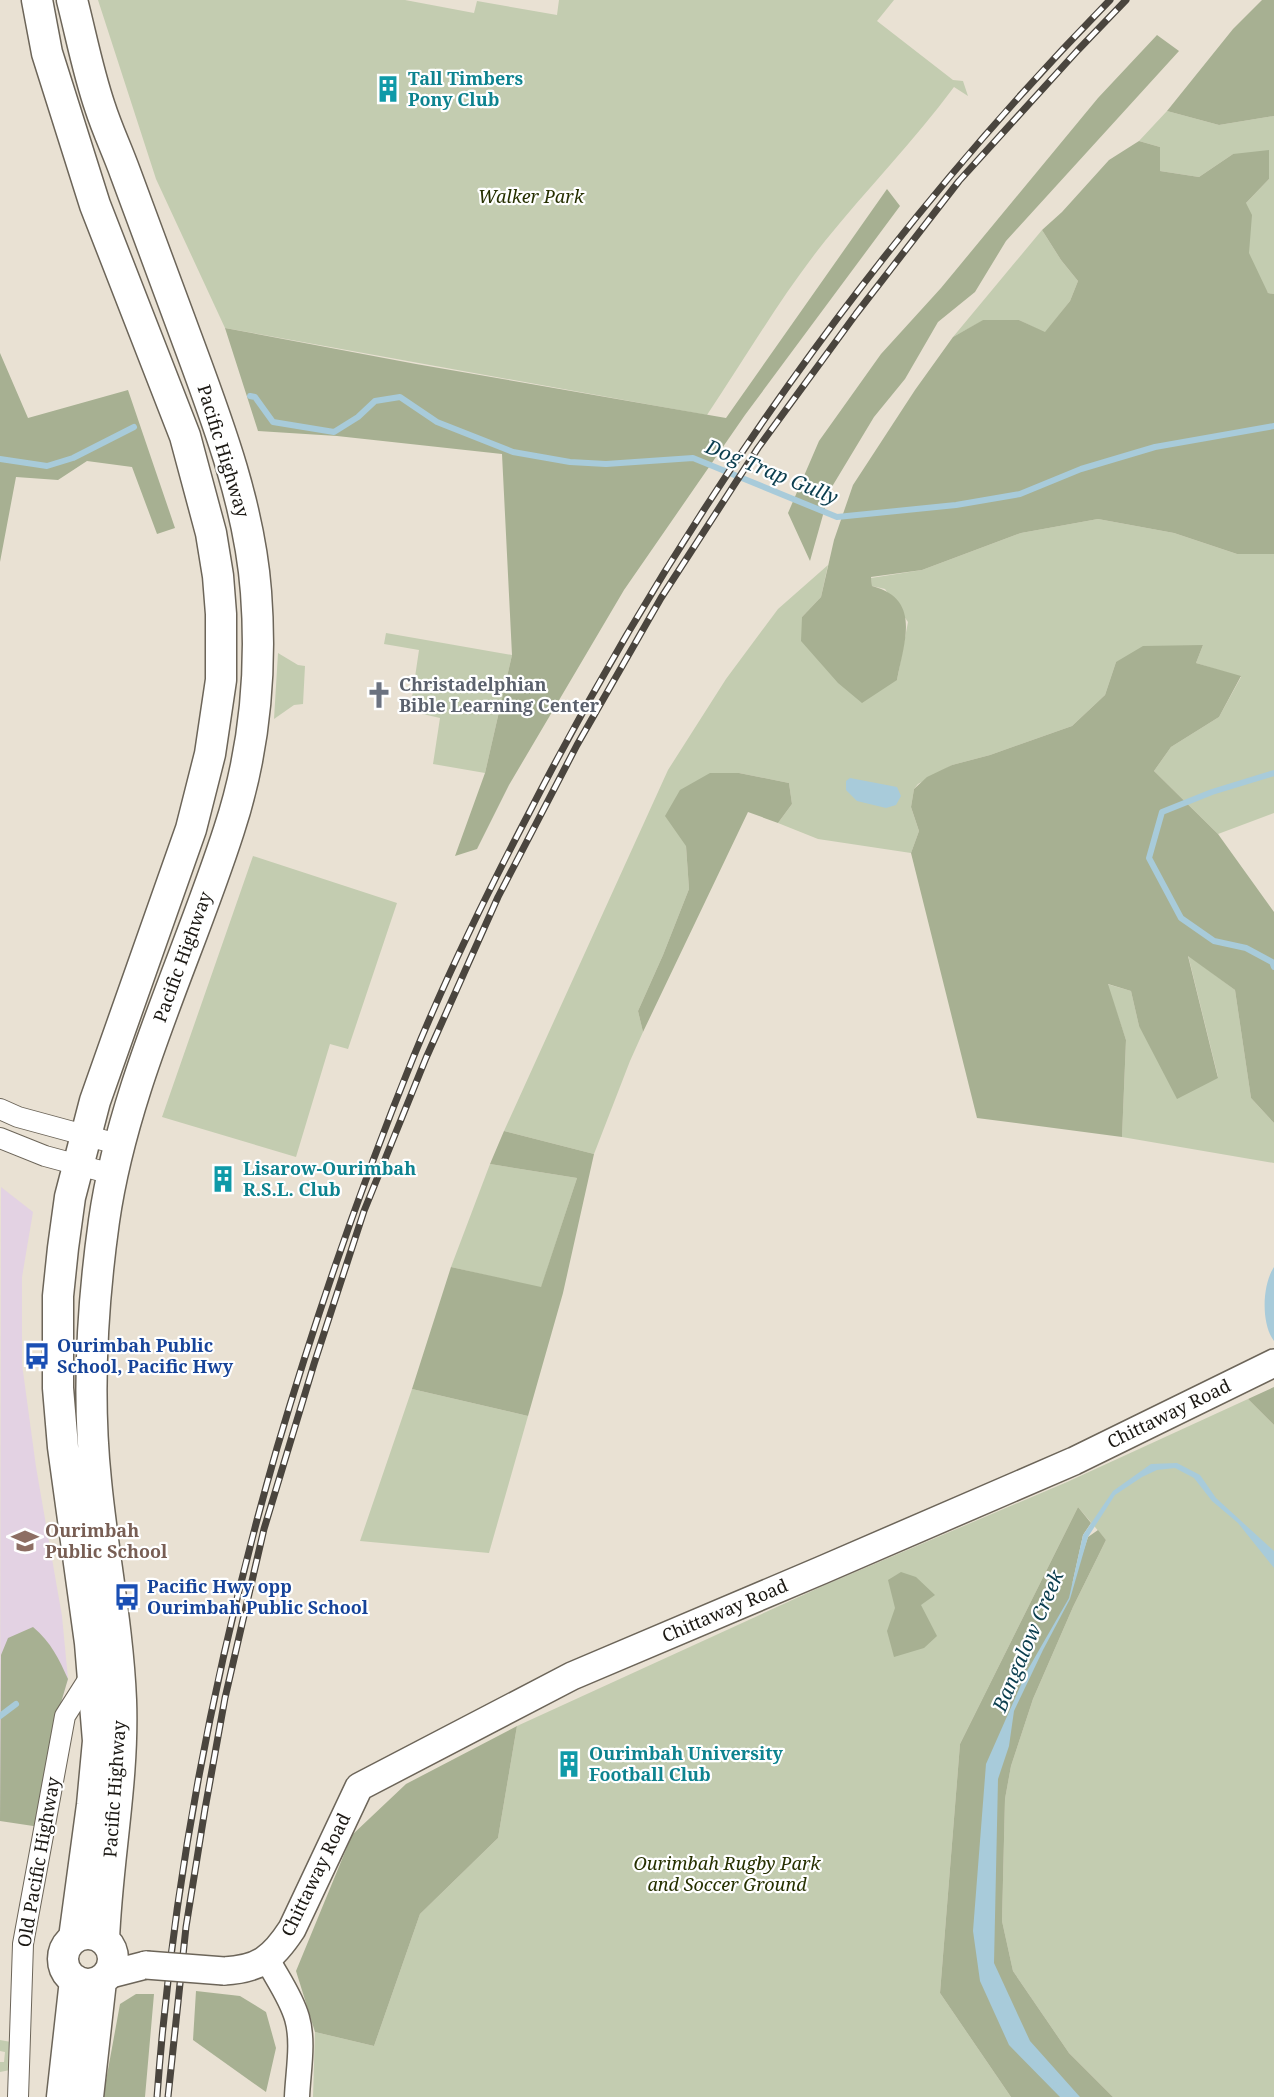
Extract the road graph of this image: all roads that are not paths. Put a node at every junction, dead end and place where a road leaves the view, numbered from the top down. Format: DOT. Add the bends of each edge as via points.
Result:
graph roads {
  1 [pos="37,0"];
  2 [pos="72,0"];
  3 [pos="0,1108"];
  4 [pos="85,1134"];
  5 [pos="0,1138"];
  6 [pos="121,1145"];
  7 [pos="77,1164"];
  8 [pos="112,1174"];
  9 [pos="1274,1363"];
  10 [pos="93,1672"];
  11 [pos="74,1938"];
  12 [pos="267,1959"];
  13 [pos="99,1965"];
  14 [pos="18,2097"];
  15 [pos="62,2097"];
  16 [pos="88,2097"];
  17 [pos="297,2097"];
  1 -- 4 [label="main road, Pacific Highway" via="46,52 95,205 185,436 211,533 221,614 220,680 201,795"];
  2 -- 6 [label="main road, Pacific Highway" via="99,105 233,471 248,532 256,589 258,681 237,804 129,1111"];
  3 -- 4 [label="street" via="18,1117"];
  4 -- 6 [label="street"];
  4 -- 7 [label="main road, Pacific Highway"];
  5 -- 7 [label="street"];
  6 -- 8 [label="main road, Pacific Highway"];
  7 -- 8 [label="street"];
  7 -- 10 [label="main road, Pacific Highway" via="58,1296 58,1388"];
  8 -- 13 [label="main road, Pacific Highway" via="98,1281 92,1379 96,1477 121,1697 120,1779"];
  9 -- 12 [label="main road, Chittaway Road" via="1074,1461 572,1676 359,1787 292,1929"];
  10 -- 11 [label="main road, Pacific Highway" via="96,1774"];
  10 -- 14 [label="street, Old Pacific Highway" via="65,1716 23,1944"];
  11 -- 13 [label="main road" via="91,1935"];
  11 -- 13 [label="main road, Pacific Highway" via="64,1951 68,1974"];
  12 -- 13 [label="main road, bridge" via="246,1970 224,1971"];
  12 -- 17 [label="street" via="297,2018"];
  13 -- 15 [label="main road, Pacific Highway"];
  13 -- 16 [label="main road, Pacific Highway"];
}
